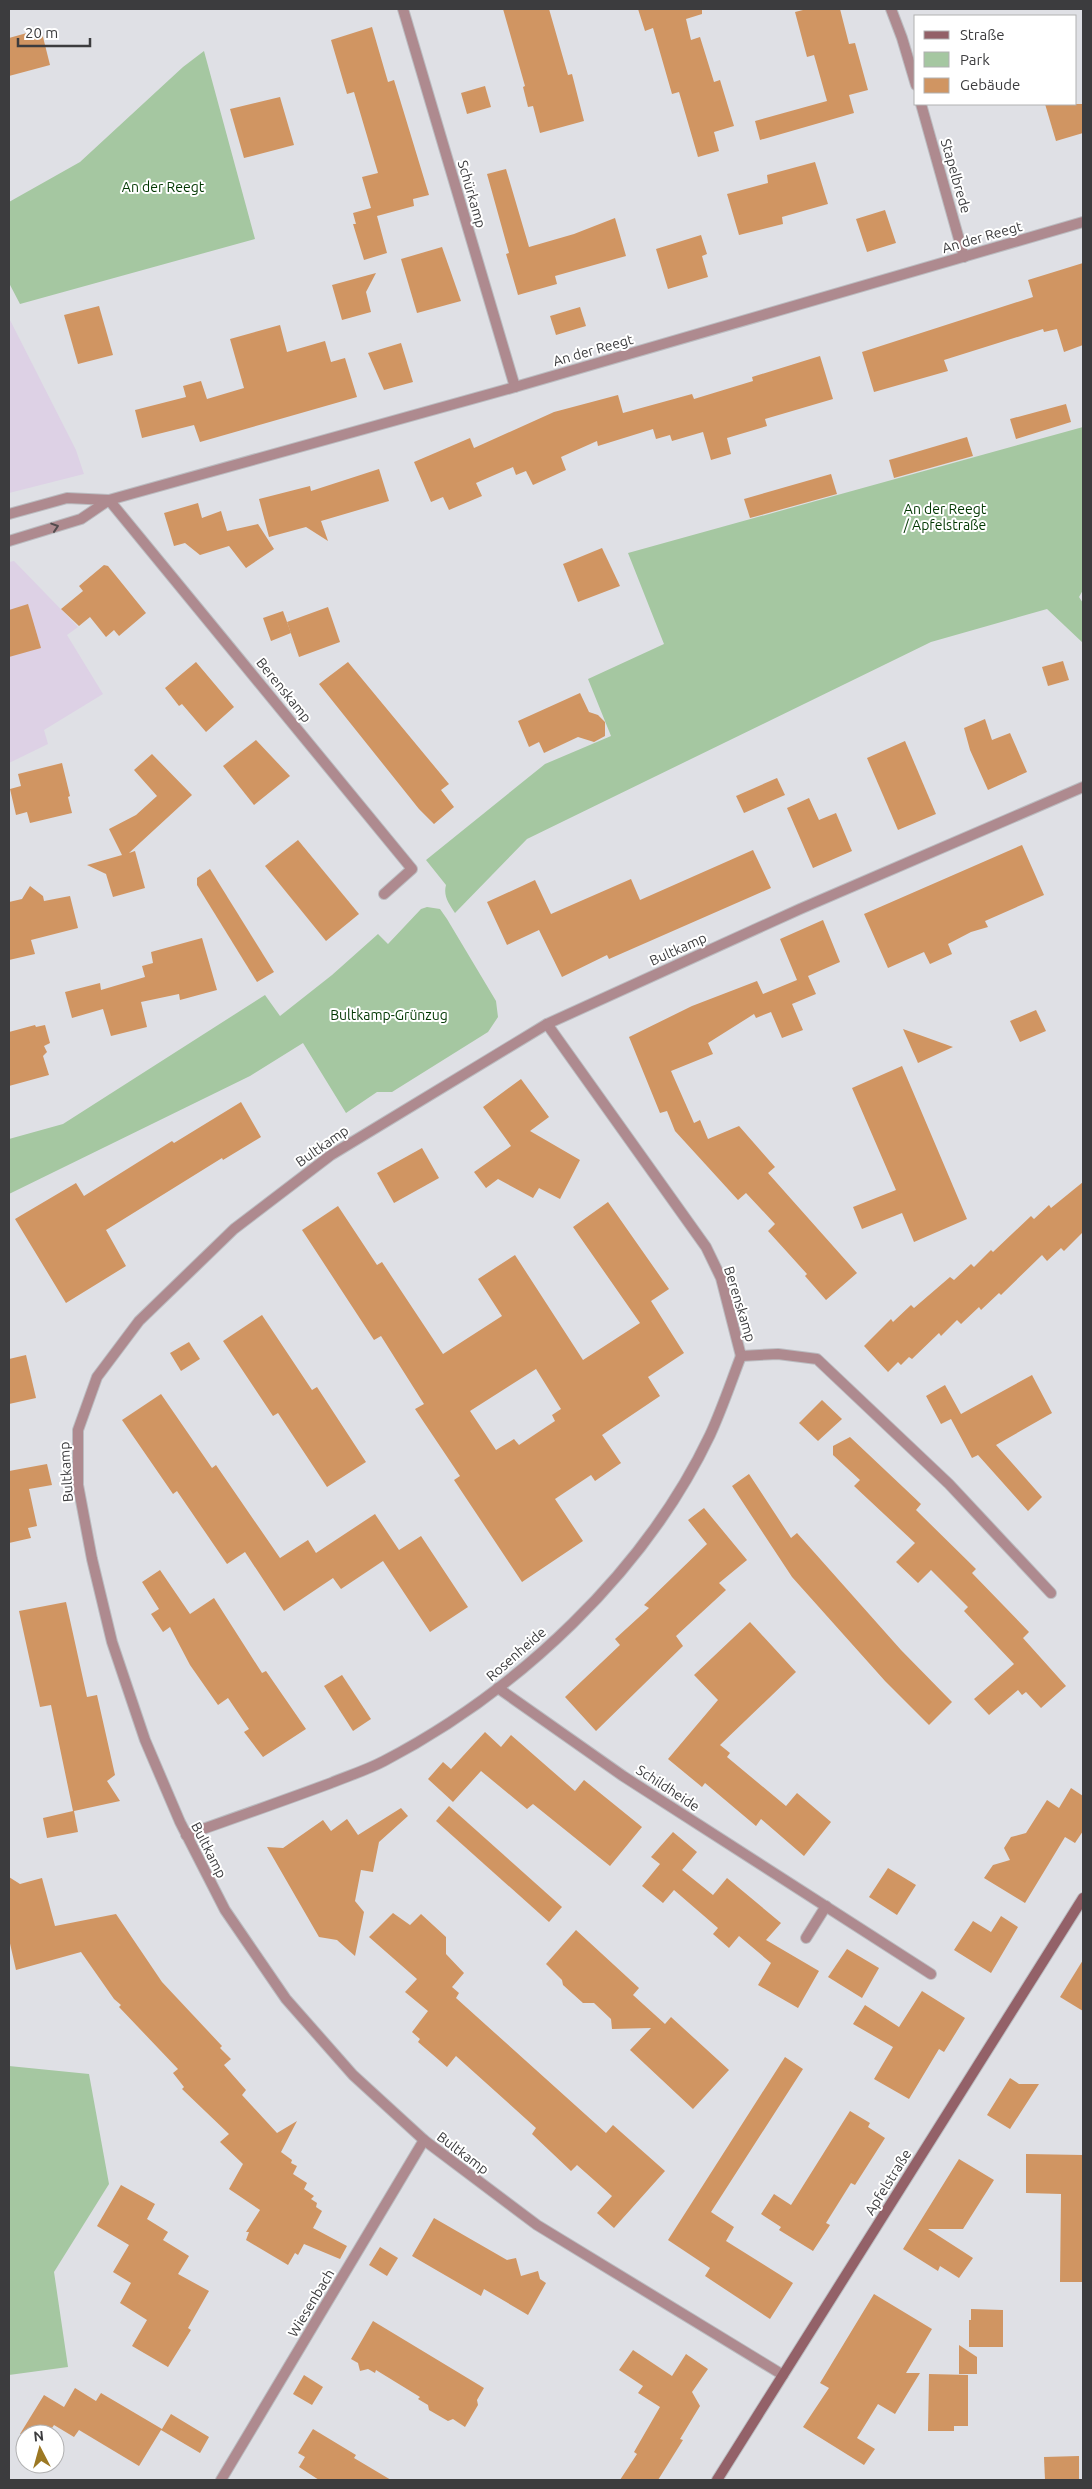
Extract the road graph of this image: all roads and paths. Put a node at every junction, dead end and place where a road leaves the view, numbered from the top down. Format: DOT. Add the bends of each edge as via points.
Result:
graph roads {
  1 [pos="403,9"];
  2 [pos="891,9"];
  3 [pos="914,78"];
  4 [pos="921,105"];
  5 [pos="1083,222"];
  6 [pos="964,257"];
  7 [pos="515,387"];
  8 [pos="109,500"];
  9 [pos="9,514"];
  10 [pos="9,541"];
  11 [pos="1083,787"];
  12 [pos="384,894"];
  13 [pos="547,1024"];
  14 [pos="741,1356"];
  15 [pos="1051,1593"];
  16 [pos="498,1688"];
  17 [pos="186,1835"];
  18 [pos="1083,1898"];
  19 [pos="826,1906"];
  20 [pos="806,1938"];
  21 [pos="931,1974"];
  22 [pos="424,2140"];
  23 [pos="783,2375"];
  24 [pos="221,2480"];
  25 [pos="717,2480"];
  1 -- 7 [label="street, Schürkamp"];
  2 -- 3 [label="street"];
  4 -- 6 [label="street, Stapelbrede"];
  5 -- 6 [label="street, An der Reegt"];
  6 -- 7 [label="street, An der Reegt"];
  7 -- 8 [label="street, An der Reegt"];
  8 -- 9 [label="street" via="67,498"];
  10 -- 8 [label="street, one-way" via="81,518"];
  8 -- 12 [label="street, Berenskamp" via="412,869"];
  11 -- 13 [label="street, Bultkamp" via="814,903"];
  13 -- 14 [label="street, Berenskamp" via="706,1247 721,1278"];
  13 -- 17 [label="street, Bultkamp" via="331,1155 234,1229 139,1321 97,1377 78,1430 77,1460 78,1485 92,1559 112,1642 145,1740"];
  14 -- 15 [label="street, Berenskamp" via="778,1354 817,1359 949,1484"];
  14 -- 16 [label="street, Rosenheide" via="710,1436 657,1524 606,1590"];
  16 -- 17 [label="street, Rosenheide" via="383,1761"];
  16 -- 19 [label="street, Schildheide" via="623,1776"];
  17 -- 22 [label="street, Bultkamp" via="225,1910 286,1999 353,2075"];
  18 -- 23 [label="street, Apfelstraße"];
  19 -- 20 [label="street"];
  19 -- 21 [label="street, Schildheide"];
  22 -- 23 [label="street, Bultkamp" via="537,2225"];
  22 -- 24 [label="street, Wiesenbach"];
  23 -- 25 [label="street, Apfelstraße"];
}
